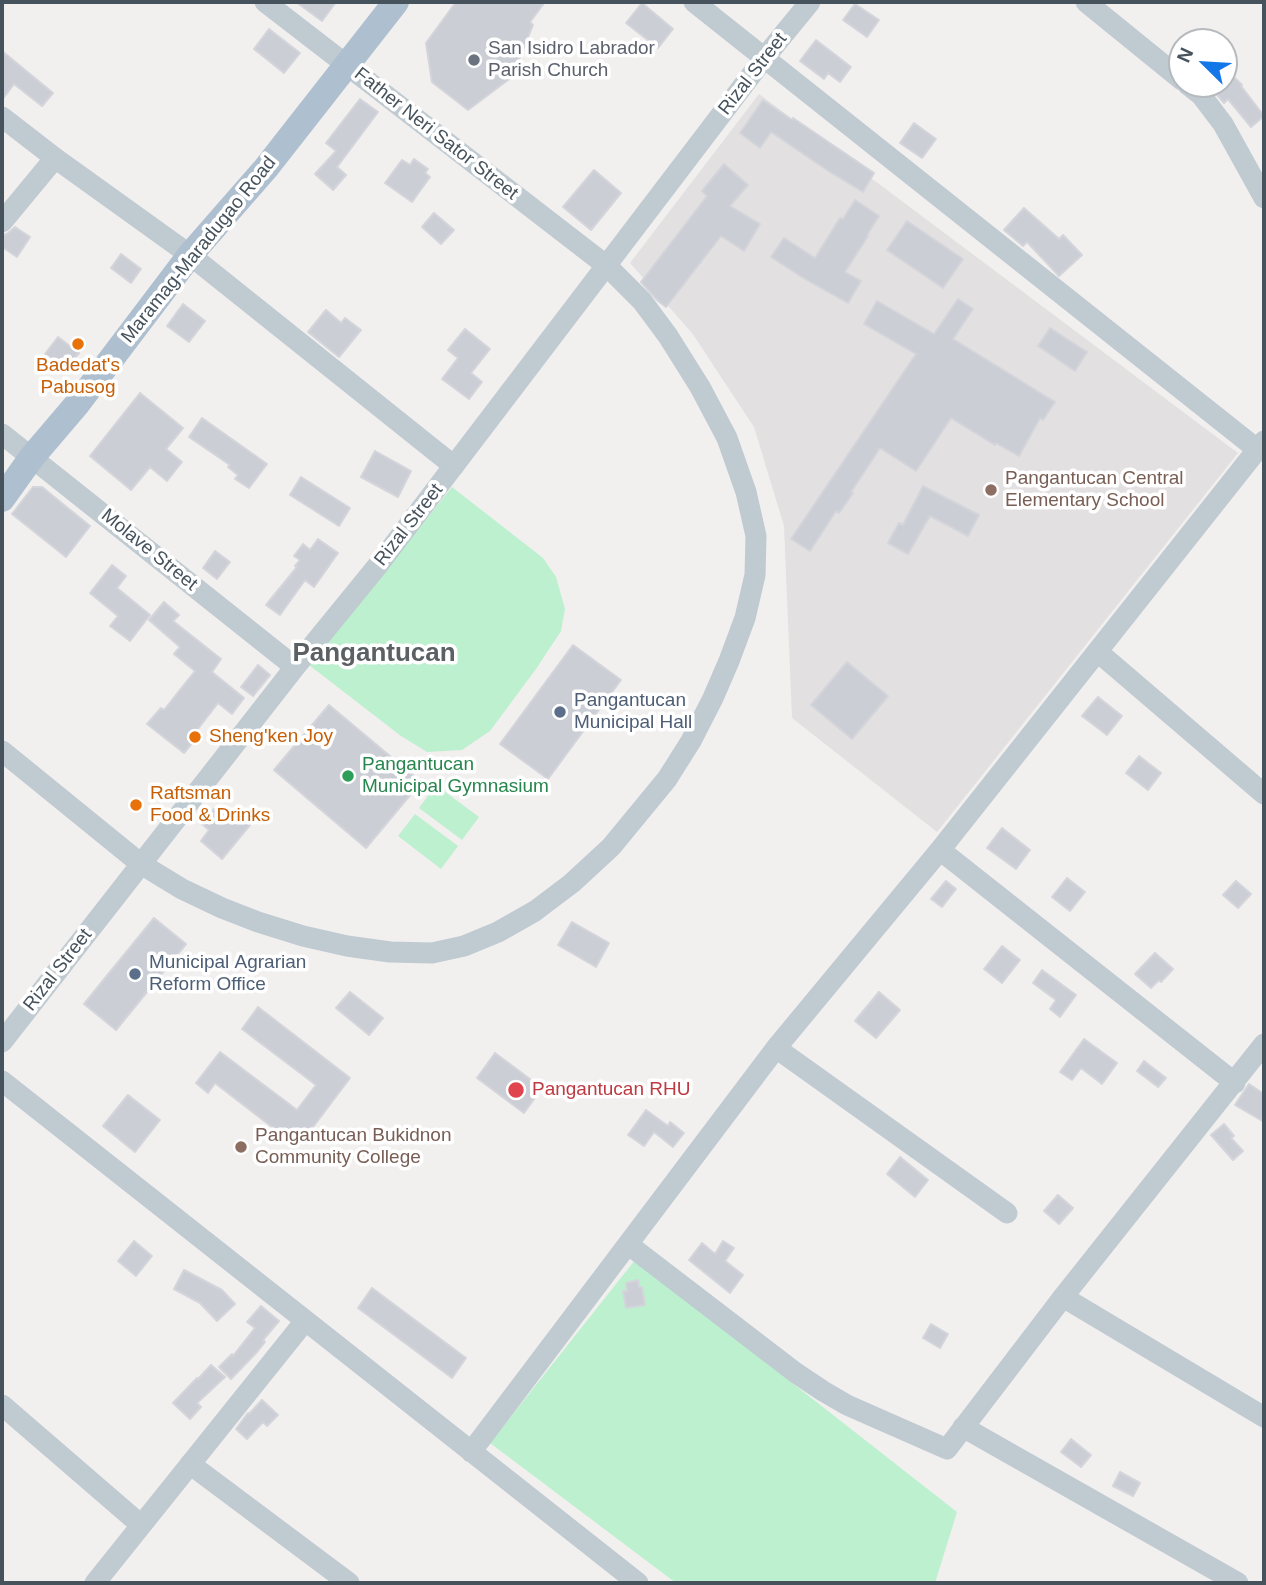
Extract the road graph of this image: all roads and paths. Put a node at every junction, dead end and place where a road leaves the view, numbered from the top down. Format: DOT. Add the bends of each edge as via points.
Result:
graph roads {
  1 [pos="265,2"];
  2 [pos="396,2"];
  3 [pos="694,2"];
  4 [pos="810,2"];
  5 [pos="1086,2"];
  6 [pos="765,57"];
  7 [pos="346,65"];
  8 [pos="1168,69"];
  9 [pos="1203,98"];
  10 [pos="2,117"];
  11 [pos="55,158"];
  12 [pos="1264,198"];
  13 [pos="2,222"];
  14 [pos="190,255"];
  15 [pos="607,267"];
  16 [pos="2,434"];
  17 [pos="1261,445"];
  18 [pos="32,457"];
  19 [pos="454,466"];
  20 [pos="2,499"];
  21 [pos="1098,652"];
  22 [pos="295,667"];
  23 [pos="2,751"];
  24 [pos="1264,794"];
  25 [pos="940,850"];
  26 [pos="141,864"];
  27 [pos="2,1042"];
  28 [pos="1264,1044"];
  29 [pos="776,1048"];
  30 [pos="2,1081"];
  31 [pos="1235,1083"];
  32 [pos="1007,1213"];
  33 [pos="629,1245"];
  34 [pos="1063,1297"];
  35 [pos="305,1321"];
  36 [pos="2,1405"];
  37 [pos="1264,1418"];
  38 [pos="964,1427"];
  39 [pos="471,1452"];
  40 [pos="190,1464"];
  41 [pos="141,1525"];
  42 [pos="95,1583"];
  43 [pos="349,1583"];
  44 [pos="638,1583"];
  45 [pos="1238,1583"];
  1 -- 7 [label="street, Father Neri Sator Street"];
  2 -- 7 [label="main road, Maramag-Maradugao Road"];
  3 -- 6 [label="street"];
  4 -- 6 [label="street, Rizal Street"];
  5 -- 8 [label="street"];
  6 -- 15 [label="street, Rizal Street"];
  6 -- 17 [label="street"];
  7 -- 14 [label="main road, Maramag-Maradugao Road"];
  7 -- 15 [label="street, Father Neri Sator Street"];
  9 -- 12 [label="street"];
  10 -- 11 [label="street"];
  11 -- 13 [label="street"];
  11 -- 14 [label="street"];
  14 -- 18 [label="main road, Maramag-Maradugao Road"];
  14 -- 19 [label="street"];
  15 -- 19 [label="street, Rizal Street"];
  15 -- 26 [label="street, Father Neri Sator Street" via="642,301 700,387 727,438 756,536 755,575 729,661 691,741 647,805 611,847 535,911 464,946 432,953 390,952 303,936 222,908"];
  16 -- 18 [label="street, Molave Street"];
  17 -- 21 [label="street"];
  18 -- 20 [label="main road, Maramag-Maradugao Road"];
  18 -- 22 [label="street, Molave Street"];
  19 -- 22 [label="street, Rizal Street"];
  21 -- 24 [label="street"];
  21 -- 25 [label="street"];
  22 -- 26 [label="street, Rizal Street"];
  23 -- 26 [label="street, Father Neri Sator Street"];
  25 -- 29 [label="street"];
  25 -- 31 [label="street"];
  26 -- 27 [label="street, Rizal Street"];
  28 -- 31 [label="street"];
  29 -- 32 [label="street"];
  29 -- 33 [label="street"];
  30 -- 35 [label="street"];
  31 -- 34 [label="street"];
  33 -- 38 [label="street" via="835,1398 947,1449"];
  33 -- 39 [label="street"];
  34 -- 37 [label="street"];
  34 -- 38 [label="street"];
  35 -- 39 [label="street"];
  35 -- 40 [label="street"];
  36 -- 41 [label="street"];
  38 -- 45 [label="street"];
  39 -- 44 [label="street"];
  40 -- 41 [label="street"];
  40 -- 43 [label="street"];
  41 -- 42 [label="street"];
}
